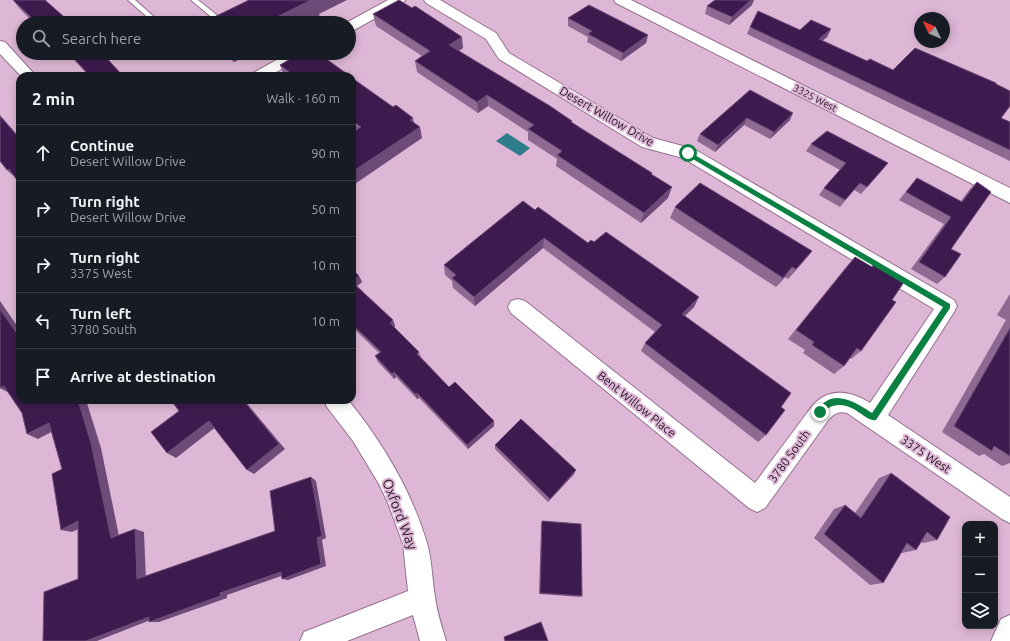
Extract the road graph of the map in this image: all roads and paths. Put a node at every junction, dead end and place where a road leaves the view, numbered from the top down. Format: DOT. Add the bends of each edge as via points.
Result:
graph roads {
  1 [pos="131,0"];
  2 [pos="194,0"];
  3 [pos="398,0"];
  4 [pos="431,0"];
  5 [pos="621,0"];
  6 [pos="150,16"];
  7 [pos="215,16"];
  8 [pos="356,22"];
  9 [pos="0,45"];
  10 [pos="287,60"];
  11 [pos="25,72"];
  12 [pos="265,72"];
  13 [pos="1010,196"];
  14 [pos="518,307"];
  15 [pos="840,401"];
  16 [pos="338,404"];
  17 [pos="873,418"];
  18 [pos="757,500"];
  19 [pos="1010,511"];
  20 [pos="422,599"];
  21 [pos="1010,628"];
  22 [pos="313,641"];
  23 [pos="433,641"];
  24 [pos="1004,641"];
  1 -- 6 [label="lane"];
  2 -- 7 [label="lane"];
  3 -- 8 [label="street"];
  4 -- 17 [label="street, Desert Willow Drive" via="491,36 504,56 648,143 688,153 948,306"];
  5 -- 13 [label="street, 3325 West"];
  9 -- 11 [label="street"];
  10 -- 12 [label="street"];
  14 -- 18 [label="street, Bent Willow Place"];
  15 -- 17 [label="street, 3375 West" via="854,405"];
  15 -- 18 [label="street, 3780 South" via="826,405 820,412"];
  16 -- 20 [label="street, Oxford Way" via="361,433 398,499 415,544"];
  17 -- 19 [label="street, 3375 West"];
  20 -- 22 [label="street"];
  20 -- 23 [label="street, Oxford Way"];
  21 -- 24 [label="street"];
}
